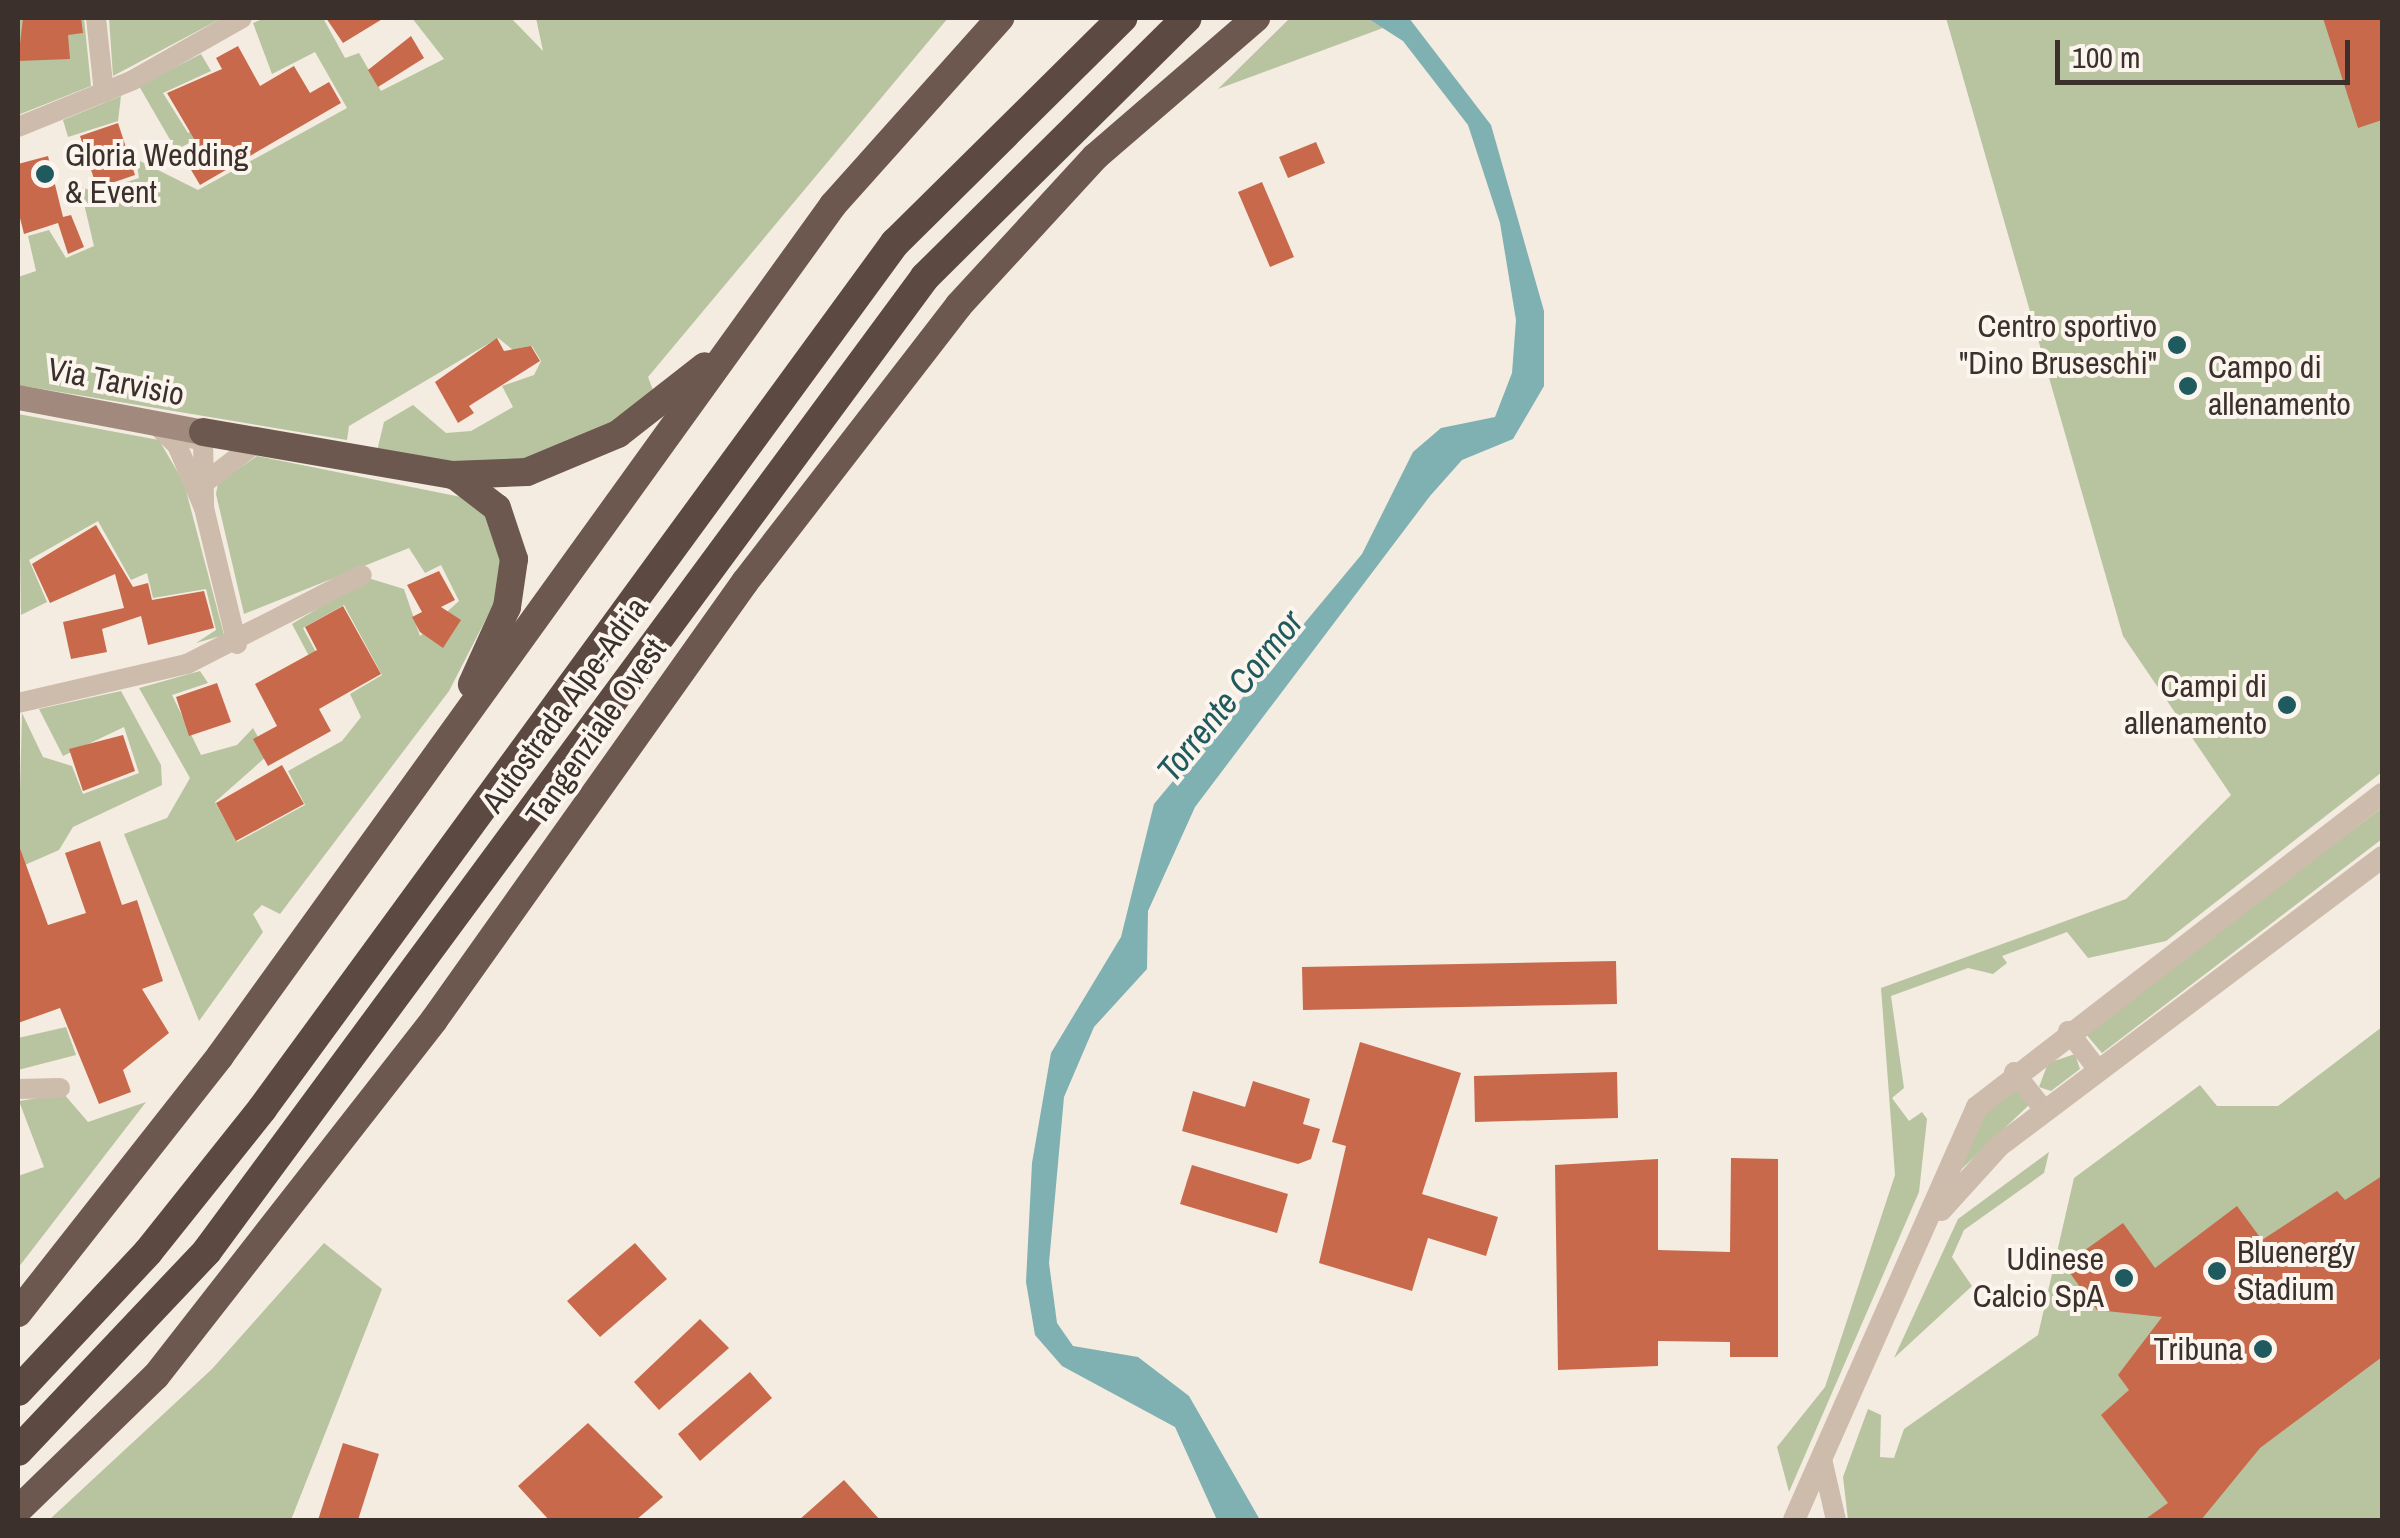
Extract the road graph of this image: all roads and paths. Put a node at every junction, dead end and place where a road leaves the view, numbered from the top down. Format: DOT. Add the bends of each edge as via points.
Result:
graph roads {
  1 [pos="96,18"];
  2 [pos="242,18"];
  3 [pos="1000,18"];
  4 [pos="1122,18"];
  5 [pos="1187,18"];
  6 [pos="1256,18"];
  7 [pos="104,92"];
  8 [pos="18,127"];
  9 [pos="734,345"];
  10 [pos="18,397"];
  11 [pos="151,420"];
  12 [pos="203,432"];
  13 [pos="260,442"];
  14 [pos="183,456"];
  15 [pos="452,475"];
  16 [pos="208,480"];
  17 [pos="204,508"];
  18 [pos="362,575"];
  19 [pos="237,644"];
  20 [pos="18,703"];
  21 [pos="453,729"];
  22 [pos="2382,794"];
  23 [pos="2382,857"];
  24 [pos="2068,1031"];
  25 [pos="2099,1070"];
  26 [pos="2014,1072"];
  27 [pos="60,1088"];
  28 [pos="18,1089"];
  29 [pos="2045,1111"];
  30 [pos="1926,1228"];
  31 [pos="18,1313"];
  32 [pos="18,1391"];
  33 [pos="18,1451"];
  34 [pos="1822,1459"];
  35 [pos="18,1510"];
  36 [pos="1794,1520"];
  37 [pos="1836,1520"];
  1 -- 7 [label="street"];
  2 -- 7 [label="street"];
  3 -- 9 [label="highway" via="832,205"];
  4 -- 32 [label="highway, Autostrada Alpe-Adria" via="894,243 262,1109 148,1252"];
  5 -- 33 [label="highway, Autostrada Alpe-Adria" via="1068,126 925,277 240,1208"];
  6 -- 35 [label="highway, Tangenziale Ovest" via="1095,157 959,304 746,582 434,1020 217,1299 156,1376"];
  7 -- 8 [label="street"];
  9 -- 15 [label="highway" via="642,419 555,466"];
  9 -- 21 [label="highway"];
  10 -- 11 [label="main road, Via Tarvisio"];
  11 -- 12 [label="main road, Via Tarvisio"];
  11 -- 14 [label="street"];
  12 -- 13 [label="highway"];
  12 -- 14 [label="street"];
  12 -- 16 [label="street"];
  13 -- 15 [label="highway"];
  13 -- 16 [label="street" via="234,452"];
  14 -- 17 [label="street"];
  15 -- 21 [label="highway" via="497,508 514,560 507,607"];
  16 -- 17 [label="street"];
  17 -- 19 [label="street"];
  18 -- 19 [label="street"];
  19 -- 20 [label="street" via="166,671"];
  21 -- 31 [label="highway" via="220,1056"];
  22 -- 24 [label="street"];
  23 -- 25 [label="street"];
  24 -- 25 [label="street"];
  24 -- 26 [label="street"];
  25 -- 29 [label="street"];
  26 -- 29 [label="street"];
  26 -- 30 [label="street" via="1963,1128"];
  27 -- 28 [label="street"];
  29 -- 30 [label="street" via="1968,1175"];
  30 -- 34 [label="street"];
  34 -- 36 [label="street"];
  34 -- 37 [label="street"];
}
